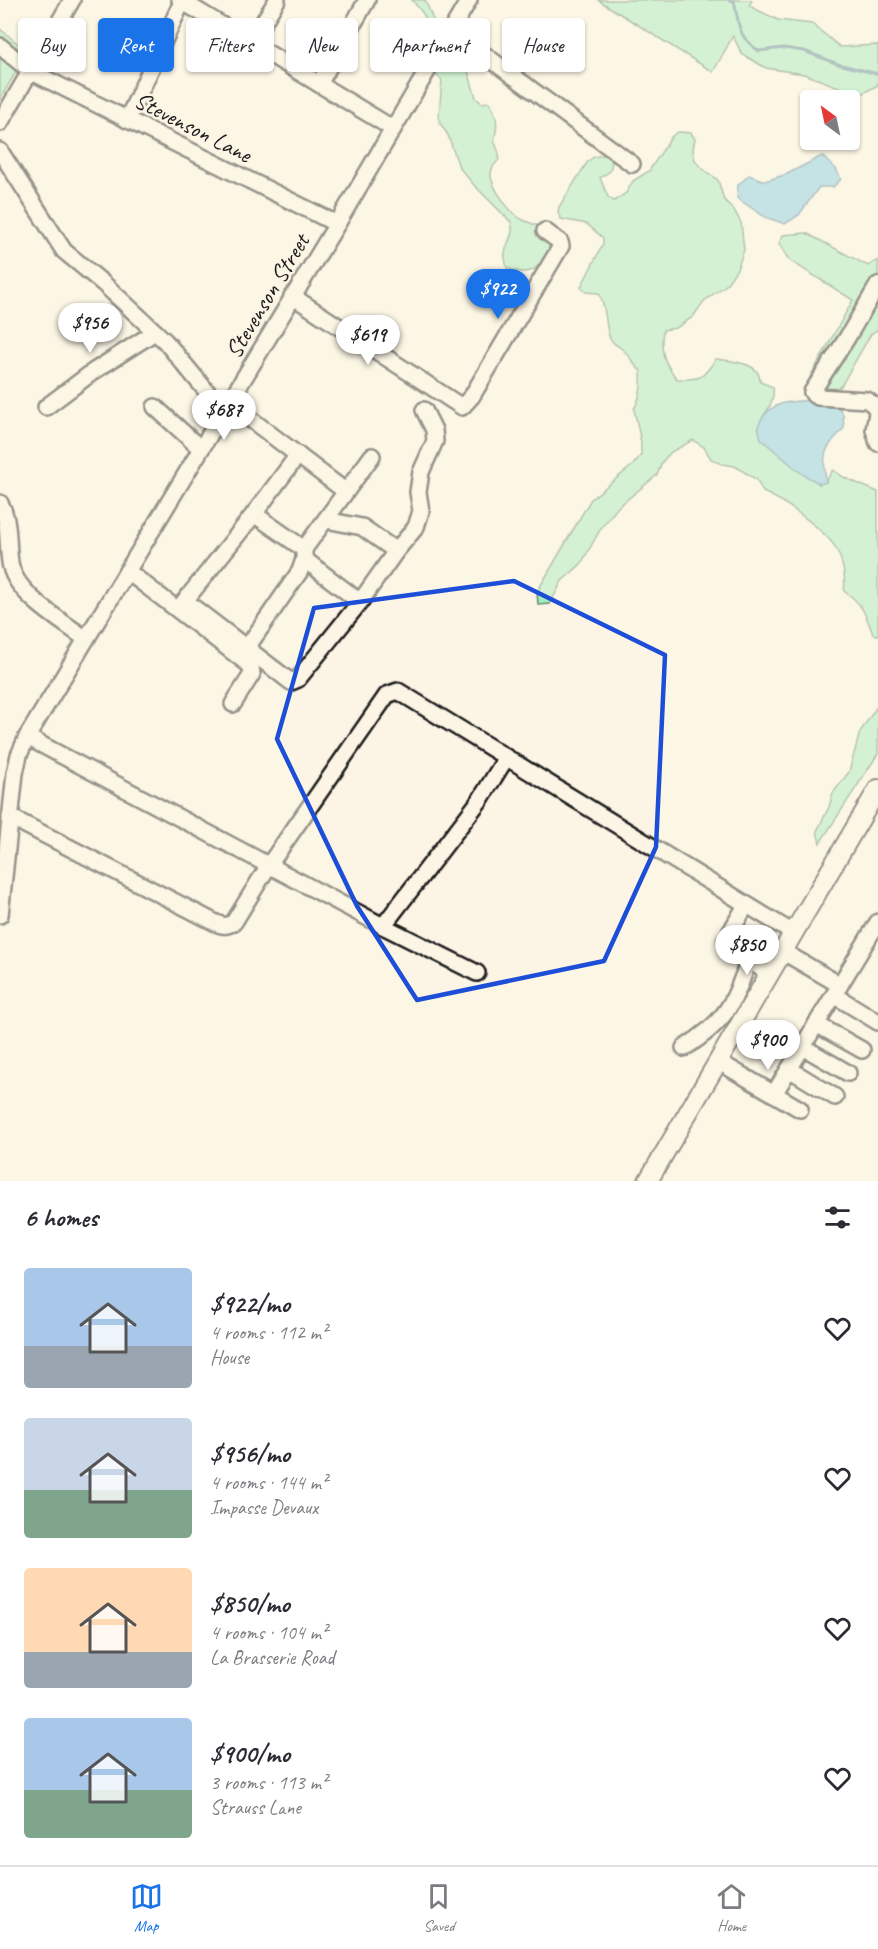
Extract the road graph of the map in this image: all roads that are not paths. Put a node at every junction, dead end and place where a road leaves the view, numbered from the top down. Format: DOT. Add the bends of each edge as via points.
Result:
graph roads {
  1 [pos="72,0"];
  2 [pos="277,0"];
  3 [pos="367,0"];
  4 [pos="469,0"];
  5 [pos="181,1"];
  6 [pos="61,18"];
  7 [pos="210,18"];
  8 [pos="266,18"];
  9 [pos="458,18"];
  10 [pos="0,46"];
  11 [pos="274,56"];
  12 [pos="490,59"];
  13 [pos="18,61"];
  14 [pos="29,72"];
  15 [pos="32,72"];
  16 [pos="426,72"];
  17 [pos="319,84"];
  18 [pos="127,120"];
  19 [pos="0,123"];
  20 [pos="392,128"];
  21 [pos="0,151"];
  22 [pos="632,164"];
  23 [pos="336,224"];
  24 [pos="545,231"];
  25 [pos="878,285"];
  26 [pos="292,296"];
  27 [pos="155,332"];
  28 [pos="226,406"];
  29 [pos="46,407"];
  30 [pos="155,407"];
  31 [pos="424,410"];
  32 [pos="878,443"];
  33 [pos="200,448"];
  34 [pos="298,455"];
  35 [pos="372,456"];
  36 [pos="345,491"];
  37 [pos="0,503"];
  38 [pos="254,514"];
  39 [pos="326,520"];
  40 [pos="396,550"];
  41 [pos="304,554"];
  42 [pos="127,571"];
  43 [pos="360,602"];
  44 [pos="182,606"];
  45 [pos="86,639"];
  46 [pos="246,649"];
  47 [pos="233,704"];
  48 [pos="27,737"];
  49 [pos="506,758"];
  50 [pos="878,789"];
  51 [pos="10,817"];
  52 [pos="269,865"];
  53 [pos="746,905"];
  54 [pos="0,915"];
  55 [pos="878,922"];
  56 [pos="383,926"];
  57 [pos="793,933"];
  58 [pos="782,951"];
  59 [pos="749,959"];
  60 [pos="477,973"];
  61 [pos="769,974"];
  62 [pos="837,990"];
  63 [pos="878,1022"];
  64 [pos="816,1024"];
  65 [pos="802,1047"];
  66 [pos="684,1048"];
  67 [pos="862,1050"];
  68 [pos="718,1062"];
  69 [pos="789,1069"];
  70 [pos="848,1073"];
  71 [pos="774,1094"];
  72 [pos="835,1097"];
  73 [pos="800,1109"];
  74 [pos="648,1181"];
  1 -- 6 [label="street"];
  2 -- 8 [label="street"];
  3 -- 17 [label="street"];
  4 -- 9 [label="street, Stevenson Street"];
  5 -- 7 [label="street"];
  5 -- 18 [label="street"];
  10 -- 13 [label="street, Stevenson Lane"];
  11 -- 17 [label="street"];
  12 -- 22 [label="street"];
  14 -- 19 [label="street"];
  15 -- 18 [label="street, Stevenson Lane"];
  16 -- 20 [label="street, Stevenson Street"];
  17 -- 20 [label="street"];
  18 -- 23 [label="street, Stevenson Lane"];
  20 -- 23 [label="street, Stevenson Street"];
  21 -- 27 [label="street" via="64,251"];
  23 -- 26 [label="street, Stevenson Street"];
  24 -- 26 [label="street" via="561,246 462,407"];
  25 -- 32 [label="street" via="812,392 818,397 867,400 875,406"];
  26 -- 28 [label="street, Stevenson Street"];
  27 -- 28 [label="street"];
  27 -- 29 [label="street"];
  28 -- 33 [label="street, Stevenson Street"];
  28 -- 34 [label="street"];
  30 -- 33 [label="street"];
  31 -- 40 [label="street" via="435,430 435,441 421,472 421,511 416,527"];
  33 -- 42 [label="street, Stevenson Street"];
  34 -- 36 [label="street"];
  34 -- 38 [label="street"];
  35 -- 36 [label="street"];
  36 -- 39 [label="street"];
  37 -- 45 [label="street" via="7,517 11,571 19,584"];
  38 -- 41 [label="street"];
  38 -- 44 [label="street"];
  39 -- 40 [label="street" via="362,527"];
  39 -- 41 [label="street"];
  40 -- 43 [label="street"];
  41 -- 43 [label="street"];
  41 -- 46 [label="street" via="300,571"];
  42 -- 44 [label="street"];
  42 -- 45 [label="street, Stevenson Street"];
  43 -- 46 [label="street" via="298,679 291,682"];
  44 -- 46 [label="street"];
  44 -- 47 [label="street" via="251,666 252,674"];
  45 -- 48 [label="street, Stevenson Street"];
  48 -- 51 [label="street, Stevenson Street" via="15,773"];
  48 -- 52 [label="street"];
  49 -- 52 [label="street" via="393,692 387,695"];
  49 -- 53 [label="street"];
  49 -- 56 [label="street" via="480,800"];
  50 -- 57 [label="main road"];
  51 -- 52 [label="street" via="222,926 234,922"];
  51 -- 54 [label="street, Stevenson Street"];
  52 -- 56 [label="street"];
  53 -- 57 [label="street"];
  53 -- 59 [label="street" via="726,940"];
  55 -- 62 [label="street"];
  56 -- 60 [label="street"];
  57 -- 58 [label="main road"];
  58 -- 61 [label="main road"];
  58 -- 62 [label="street"];
  59 -- 61 [label="street"];
  59 -- 66 [label="street" via="729,1009 705,1035"];
  61 -- 68 [label="main road"];
  62 -- 63 [label="street"];
  62 -- 64 [label="street"];
  64 -- 65 [label="street"];
  64 -- 67 [label="street"];
  65 -- 69 [label="street"];
  65 -- 70 [label="street"];
  68 -- 71 [label="street"];
  68 -- 74 [label="main road"];
  69 -- 71 [label="street"];
  69 -- 72 [label="street"];
  71 -- 73 [label="street"];
}
